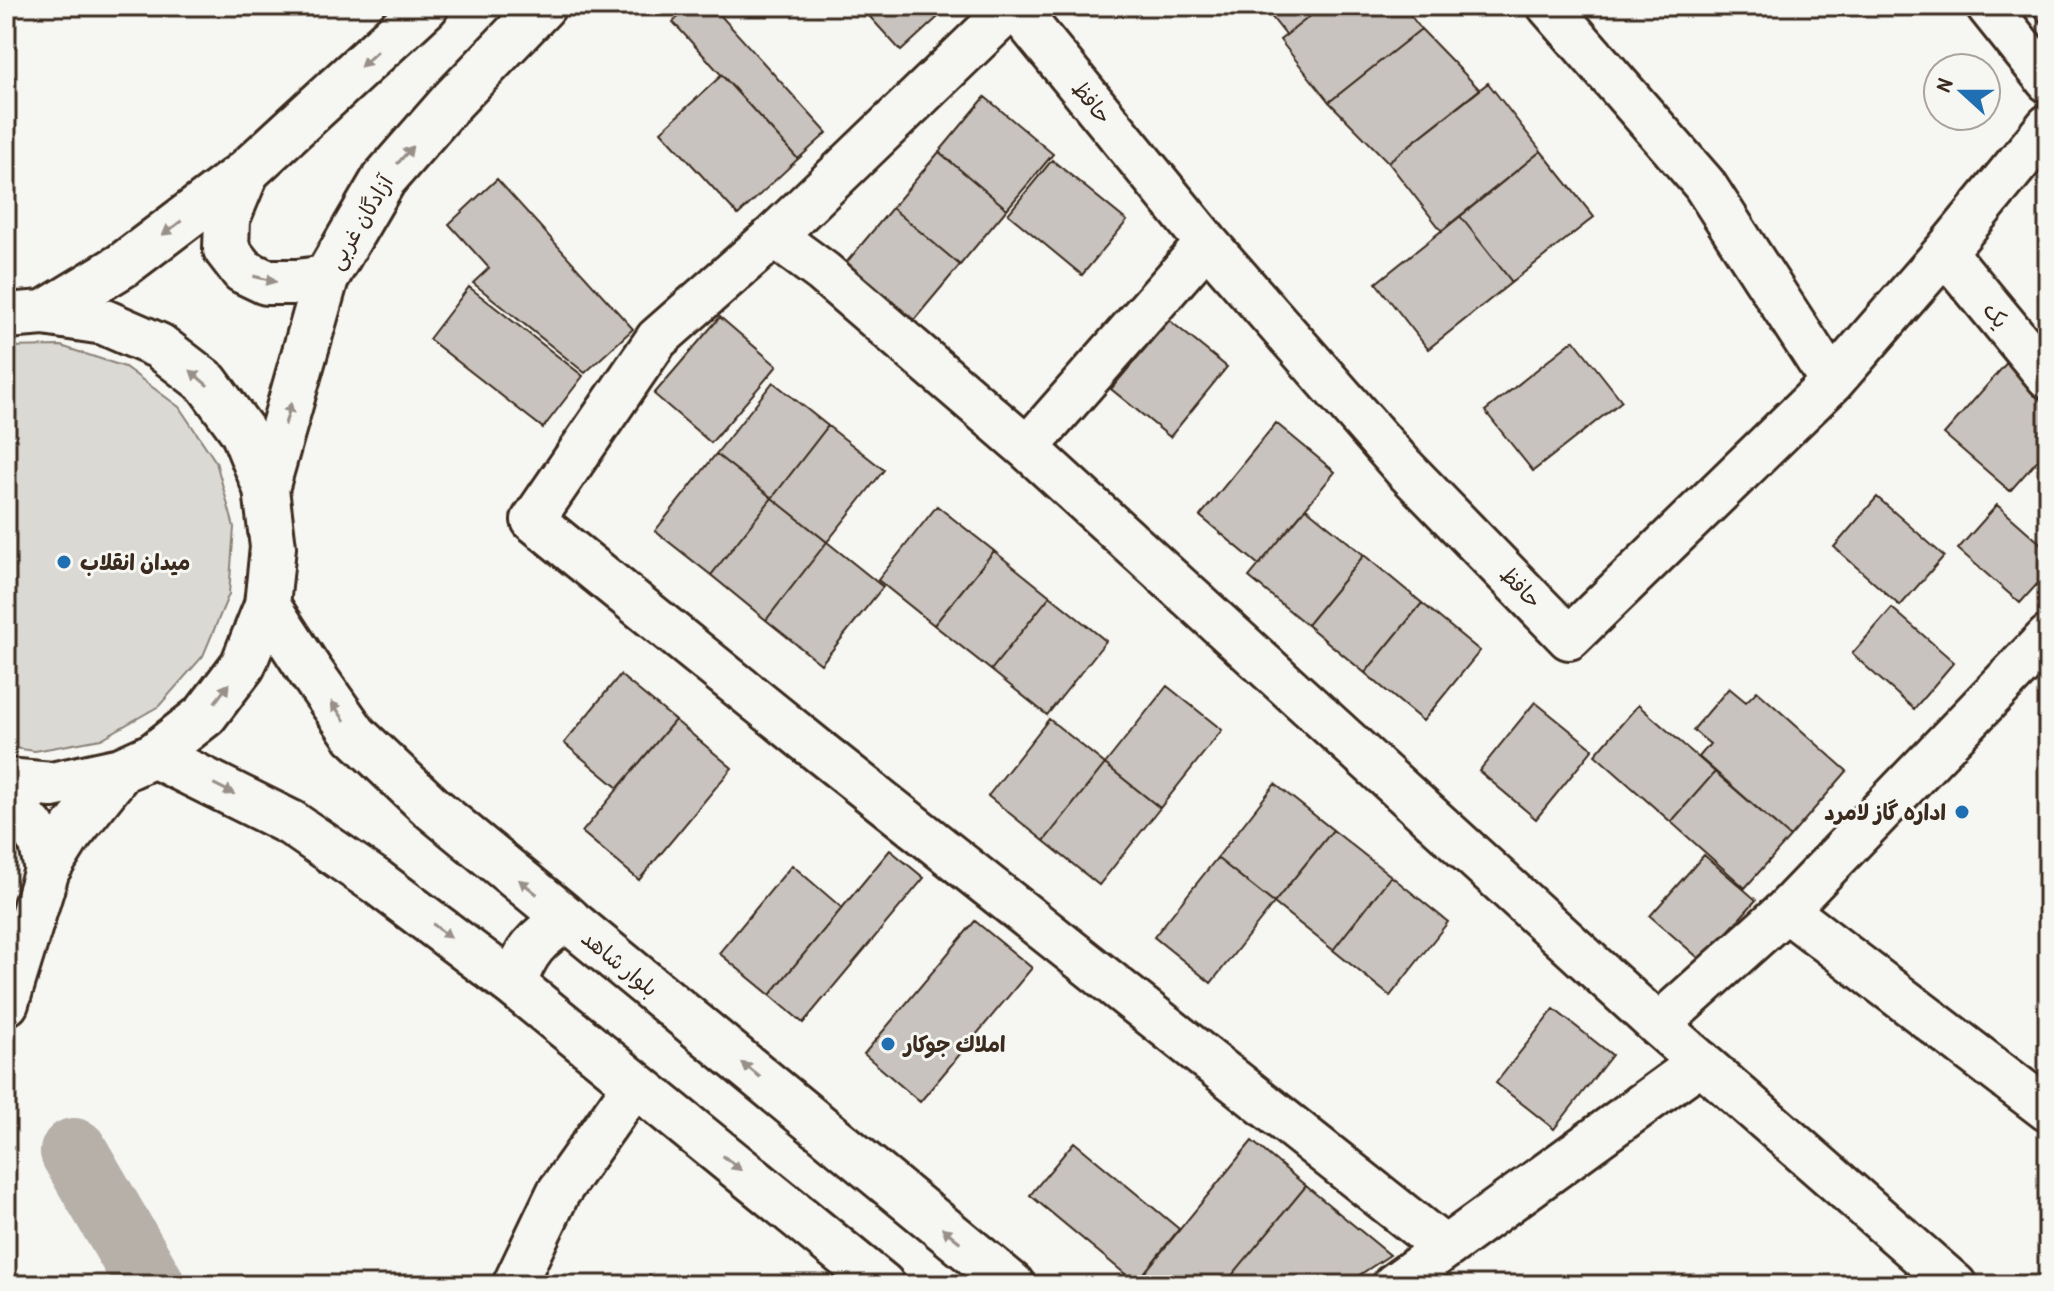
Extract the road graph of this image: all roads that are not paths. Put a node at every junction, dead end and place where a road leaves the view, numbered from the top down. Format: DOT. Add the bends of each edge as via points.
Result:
graph roads {
  1 [pos="426,6"];
  2 [pos="543,6"];
  3 [pos="1014,6"];
  4 [pos="1549,6"];
  5 [pos="1988,6"];
  6 [pos="2048,81"];
  7 [pos="2048,126"];
  8 [pos="247,171"];
  9 [pos="774,236"];
  10 [pos="1207,243"];
  11 [pos="1945,252"];
  12 [pos="326,278"];
  13 [pos="21,308"];
  14 [pos="2048,377"];
  15 [pos="1832,382"];
  16 [pos="1027,448"];
  17 [pos="266,489"];
  18 [pos="267,605"];
  19 [pos="2048,637"];
  20 [pos="138,762"];
  21 [pos="6,781"];
  22 [pos="6,819"];
  23 [pos="47,870"];
  24 [pos="1786,910"];
  25 [pos="568,919"];
  26 [pos="514,985"];
  27 [pos="6,1003"];
  28 [pos="1658,1025"];
  29 [pos="1701,1062"];
  30 [pos="635,1084"];
  31 [pos="2048,1110"];
  32 [pos="1445,1248"];
  33 [pos="859,1278"];
  34 [pos="1400,1284"];
  35 [pos="514,1285"];
  36 [pos="1012,1285"];
  37 [pos="1955,1285"];
  1 -- 8 [label="main road, one-way"];
  12 -- 2 [label="main road, آزادگان غربی, one-way" via="384,179"];
  3 -- 9 [label="street"];
  3 -- 10 [label="street, حافظ"];
  4 -- 15 [label="street" via="1704,184"];
  5 -- 6 [label="street"];
  7 -- 11 [label="street, حافظ"];
  8 -- 12 [label="main road, one-way" via="227,219 226,249 234,260 266,282"];
  8 -- 13 [label="main road, one-way" via="123,265"];
  9 -- 16 [label="street"];
  9 -- 32 [label="street" via="657,339 533,520"];
  10 -- 15 [label="street, حافظ" via="1404,468 1569,638"];
  10 -- 16 [label="street"];
  11 -- 14 [label="street, یک"];
  11 -- 15 [label="street, حافظ"];
  17 -- 12 [label="main road, آزادگان غربی, one-way"];
  17 -- 13 [label="main road, one-way" via="243,432 207,383 159,346 104,322"];
  16 -- 28 [label="street"];
  17 -- 18 [label="main road" via="273,547"];
  20 -- 18 [label="main road, one-way" via="205,715 243,665"];
  25 -- 18 [label="main road, بلوار شاهد, one-way" via="431,807 355,735"];
  19 -- 24 [label="street"];
  20 -- 21 [label="main road" via="52,785"];
  20 -- 23 [label="main road" via="69,835"];
  20 -- 26 [label="main road, one-way" via="291,823"];
  22 -- 23 [label="main road" via="32,827"];
  23 -- 27 [label="main road"];
  24 -- 28 [label="street"];
  24 -- 31 [label="street"];
  25 -- 26 [label="main road" via="532,946"];
  36 -- 25 [label="main road, بلوار شاهد, one-way"];
  26 -- 30 [label="main road"];
  28 -- 29 [label="street"];
  29 -- 32 [label="street"];
  29 -- 37 [label="street"];
  30 -- 33 [label="main road, one-way"];
  30 -- 35 [label="street" via="558,1193"];
  32 -- 34 [label="street"];
}
